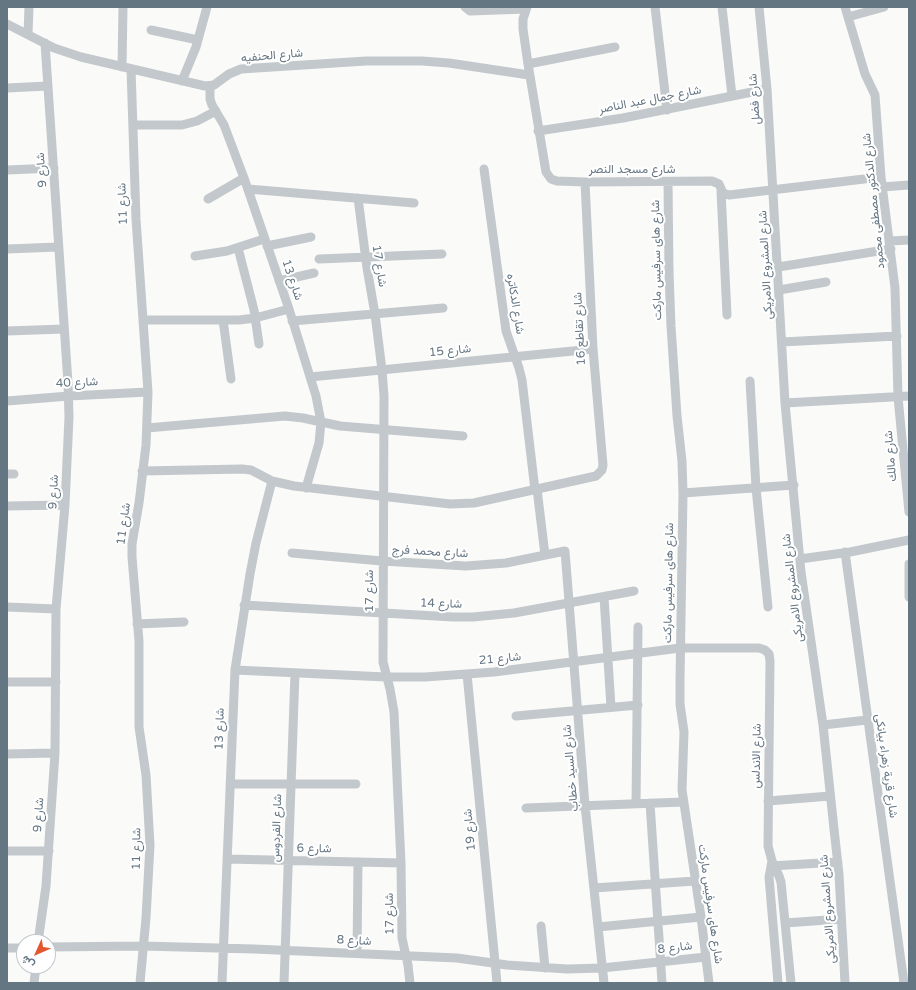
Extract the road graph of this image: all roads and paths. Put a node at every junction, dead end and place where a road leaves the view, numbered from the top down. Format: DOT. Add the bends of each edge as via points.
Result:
graph roads {
  1 [pos="29,7"];
  2 [pos="123,7"];
  3 [pos="207,7"];
  4 [pos="465,7"];
  5 [pos="654,7"];
  6 [pos="722,7"];
  7 [pos="759,7"];
  8 [pos="845,7"];
  9 [pos="884,7"];
  10 [pos="526,8"];
  11 [pos="494,9"];
  12 [pos="848,17"];
  13 [pos="7,24"];
  14 [pos="151,30"];
  15 [pos="28,34"];
  16 [pos="198,40"];
  17 [pos="45,43"];
  18 [pos="615,47"];
  19 [pos="528,64"];
  20 [pos="127,68"];
  21 [pos="530,75"];
  22 [pos="182,80"];
  23 [pos="48,86"];
  24 [pos="210,86"];
  25 [pos="7,88"];
  26 [pos="767,89"];
  27 [pos="732,96"];
  28 [pos="667,110"];
  29 [pos="216,111"];
  30 [pos="133,125"];
  31 [pos="538,131"];
  32 [pos="54,168"];
  33 [pos="484,169"];
  34 [pos="7,170"];
  35 [pos="881,177"];
  36 [pos="244,178"];
  37 [pos="585,182"];
  38 [pos="668,182"];
  39 [pos="909,185"];
  40 [pos="882,187"];
  41 [pos="248,189"];
  42 [pos="773,189"];
  43 [pos="721,191"];
  44 [pos="358,198"];
  45 [pos="208,199"];
  46 [pos="414,203"];
  47 [pos="311,237"];
  48 [pos="909,240"];
  49 [pos="266,242"];
  50 [pos="890,245"];
  51 [pos="58,246"];
  52 [pos="238,248"];
  53 [pos="7,249"];
  54 [pos="442,254"];
  55 [pos="195,256"];
  56 [pos="366,257"];
  57 [pos="319,259"];
  58 [pos="778,267"];
  59 [pos="314,273"];
  60 [pos="279,281"];
  61 [pos="826,282"];
  62 [pos="779,290"];
  63 [pos="443,308"];
  64 [pos="288,309"];
  65 [pos="375,314"];
  66 [pos="727,315"];
  67 [pos="255,318"];
  68 [pos="142,320"];
  69 [pos="223,320"];
  70 [pos="292,321"];
  71 [pos="64,329"];
  72 [pos="7,331"];
  73 [pos="897,336"];
  74 [pos="782,342"];
  75 [pos="259,344"];
  76 [pos="592,349"];
  77 [pos="515,357"];
  78 [pos="382,370"];
  79 [pos="310,377"];
  80 [pos="231,379"];
  81 [pos="750,381"];
  82 [pos="148,392"];
  83 [pos="69,396"];
  84 [pos="909,396"];
  85 [pos="898,397"];
  86 [pos="7,400"];
  87 [pos="785,402"];
  88 [pos="321,422"];
  89 [pos="147,428"];
  90 [pos="383,429"];
  91 [pos="463,436"];
  92 [pos="142,471"];
  93 [pos="272,481"];
  94 [pos="794,485"];
  95 [pos="306,488"];
  96 [pos="756,488"];
  97 [pos="536,490"];
  98 [pos="683,493"];
  99 [pos="382,496"];
  100 [pos="65,505"];
  101 [pos="7,506"];
  102 [pos="909,507"];
  103 [pos="909,540"];
  104 [pos="565,551"];
  105 [pos="845,552"];
  106 [pos="292,553"];
  107 [pos="545,555"];
  108 [pos="800,559"];
  109 [pos="382,561"];
  110 [pos="909,564"];
  111 [pos="634,591"];
  112 [pos="604,597"];
  113 [pos="909,597"];
  114 [pos="570,603"];
  115 [pos="244,605"];
  116 [pos="7,607"];
  117 [pos="768,607"];
  118 [pos="56,609"];
  119 [pos="382,613"];
  120 [pos="184,622"];
  121 [pos="137,624"];
  122 [pos="638,627"];
  123 [pos="680,648"];
  124 [pos="767,652"];
  125 [pos="639,653"];
  126 [pos="608,656"];
  127 [pos="574,661"];
  128 [pos="234,670"];
  129 [pos="295,673"];
  130 [pos="467,674"];
  131 [pos="386,677"];
  132 [pos="7,682"];
  133 [pos="56,682"];
  134 [pos="638,705"];
  135 [pos="611,707"];
  136 [pos="578,710"];
  137 [pos="516,716"];
  138 [pos="867,720"];
  139 [pos="823,725"];
  140 [pos="55,753"];
  141 [pos="7,754"];
  142 [pos="230,784"];
  143 [pos="291,784"];
  144 [pos="356,784"];
  145 [pos="830,796"];
  146 [pos="768,801"];
  147 [pos="683,802"];
  148 [pos="636,803"];
  149 [pos="650,803"];
  150 [pos="585,805"];
  151 [pos="526,808"];
  152 [pos="7,851"];
  153 [pos="49,851"];
  154 [pos="227,860"];
  155 [pos="288,860"];
  156 [pos="358,862"];
  157 [pos="838,862"];
  158 [pos="401,863"];
  159 [pos="772,865"];
  160 [pos="695,881"];
  161 [pos="656,883"];
  162 [pos="594,888"];
  163 [pos="783,903"];
  164 [pos="771,904"];
  165 [pos="701,917"];
  166 [pos="841,919"];
  167 [pos="658,922"];
  168 [pos="785,923"];
  169 [pos="541,926"];
  170 [pos="598,928"];
  171 [pos="39,934"];
  172 [pos="143,946"];
  173 [pos="56,947"];
  174 [pos="224,948"];
  175 [pos="285,950"];
  176 [pos="357,953"];
  177 [pos="406,956"];
  178 [pos="706,957"];
  179 [pos="661,962"];
  180 [pos="495,963"];
  181 [pos="545,968"];
  182 [pos="602,968"];
  183 [pos="140,983"];
  184 [pos="222,983"];
  185 [pos="284,983"];
  186 [pos="410,983"];
  187 [pos="497,983"];
  188 [pos="604,983"];
  189 [pos="662,983"];
  190 [pos="709,983"];
  191 [pos="778,983"];
  192 [pos="791,983"];
  193 [pos="845,983"];
  194 [pos="904,983"];
  1 -- 15 [label="street"];
  2 -- 20 [label="street, شارع 11"];
  3 -- 16 [label="street"];
  4 -- 11 [label="street" via="470,11"];
  5 -- 28 [label="street"];
  6 -- 27 [label="street"];
  7 -- 26 [label="street, شارع فضل"];
  8 -- 12 [label="street, شارع الدكتور مصطفى محمود"];
  9 -- 12 [label="street"];
  10 -- 11 [label="street"];
  10 -- 19 [label="street, شارع مسجد النصر" via="523,30"];
  12 -- 35 [label="street, شارع الدكتور مصطفى محمود" via="865,74 875,95"];
  13 -- 15 [label="street"];
  14 -- 16 [label="street"];
  15 -- 17 [label="street"];
  16 -- 22 [label="street"];
  17 -- 20 [label="street" via="81,58"];
  17 -- 23 [label="street, شارع 9"];
  18 -- 19 [label="street"];
  19 -- 21 [label="street, شارع مسجد النصر"];
  20 -- 22 [label="street"];
  20 -- 30 [label="street, شارع 11"];
  21 -- 24 [label="street, شارع الحنفيه" via="442,62 366,61 241,69"];
  21 -- 31 [label="street, شارع مسجد النصر"];
  22 -- 24 [label="street"];
  23 -- 25 [label="street"];
  23 -- 32 [label="street, شارع 9"];
  24 -- 29 [label="street, شارع 13" via="210,99"];
  26 -- 27 [label="street, شارع جمال عبد الناصر"];
  26 -- 42 [label="street, شارع فضل"];
  27 -- 28 [label="street, شارع جمال عبد الناصر"];
  28 -- 31 [label="street, شارع جمال عبد الناصر"];
  29 -- 30 [label="street" via="182,125"];
  29 -- 36 [label="street, شارع 13"];
  30 -- 68 [label="street, شارع 11"];
  31 -- 37 [label="street, شارع مسجد النصر" via="549,177 554,181"];
  32 -- 34 [label="street"];
  32 -- 51 [label="street, شارع 9"];
  33 -- 77 [label="street, شارع الدكاتره" via="506,331"];
  35 -- 40 [label="street, شارع الدكتور مصطفى محمود"];
  35 -- 42 [label="street, شارع مسجد النصر"];
  36 -- 41 [label="street, شارع 13"];
  36 -- 45 [label="street"];
  37 -- 38 [label="street, شارع مسجد النصر"];
  37 -- 76 [label="street, شارع تقاطع 16"];
  38 -- 43 [label="street, شارع مسجد النصر" via="715,181"];
  38 -- 98 [label="street, شارع هاى سرفيس ماركت" via="671,326"];
  39 -- 40 [label="street"];
  40 -- 50 [label="street, شارع الدكتور مصطفى محمود"];
  41 -- 44 [label="street"];
  41 -- 49 [label="street, شارع 13"];
  42 -- 43 [label="street, شارع مسجد النصر" via="729,195"];
  42 -- 58 [label="street, شارع المشروع الامريكى"];
  43 -- 66 [label="street"];
  44 -- 46 [label="street"];
  44 -- 56 [label="street, شارع 17"];
  47 -- 49 [label="street"];
  48 -- 50 [label="street"];
  49 -- 52 [label="street"];
  49 -- 60 [label="street, شارع 13"];
  50 -- 58 [label="street"];
  50 -- 73 [label="street, شارع الدكتور مصطفى محمود"];
  51 -- 53 [label="street"];
  51 -- 71 [label="street, شارع 9"];
  52 -- 55 [label="street"];
  52 -- 67 [label="street"];
  54 -- 56 [label="street"];
  56 -- 57 [label="street"];
  56 -- 65 [label="street, شارع 17"];
  58 -- 62 [label="street, شارع المشروع الامريكى"];
  59 -- 60 [label="street"];
  60 -- 64 [label="street, شارع 13"];
  61 -- 62 [label="street"];
  62 -- 74 [label="street, شارع المشروع الامريكى"];
  63 -- 65 [label="street"];
  64 -- 67 [label="street"];
  64 -- 70 [label="street, شارع 13"];
  65 -- 70 [label="street"];
  65 -- 78 [label="street, شارع 17"];
  67 -- 69 [label="street"];
  67 -- 75 [label="street"];
  68 -- 69 [label="street"];
  68 -- 82 [label="street, شارع 11"];
  69 -- 80 [label="street"];
  70 -- 79 [label="street, شارع 13"];
  71 -- 72 [label="street"];
  71 -- 83 [label="street, شارع 9"];
  73 -- 74 [label="street"];
  73 -- 85 [label="street, شارع الدكتور مصطفى محمود"];
  74 -- 87 [label="street, شارع المشروع الامريكى"];
  76 -- 77 [label="street, شارع 15"];
  76 -- 97 [label="street, شارع تقاطع 16" via="603,465 599,474 591,478"];
  77 -- 78 [label="street, شارع 15"];
  77 -- 97 [label="street, شارع الدكاتره" via="522,380"];
  78 -- 79 [label="street, شارع 15"];
  78 -- 90 [label="street, شارع 17"];
  79 -- 88 [label="street, شارع 13"];
  81 -- 96 [label="street"];
  82 -- 83 [label="street, شارع 40"];
  82 -- 89 [label="street, شارع 11"];
  83 -- 86 [label="street, شارع 40"];
  83 -- 100 [label="street, شارع 9"];
  84 -- 85 [label="street"];
  85 -- 87 [label="street"];
  85 -- 102 [label="street, شارع مالك"];
  87 -- 94 [label="street, شارع المشروع الامريكى"];
  88 -- 89 [label="street" via="285,416"];
  88 -- 90 [label="street"];
  88 -- 95 [label="street, شارع 13" via="318,450"];
  89 -- 92 [label="street, شارع 11"];
  90 -- 91 [label="street"];
  90 -- 99 [label="street, شارع 17"];
  92 -- 93 [label="street" via="242,469 251,470"];
  92 -- 121 [label="street, شارع 11" via="132,544"];
  93 -- 95 [label="street"];
  93 -- 115 [label="street, شارع 13"];
  94 -- 96 [label="street"];
  94 -- 108 [label="street, شارع المشروع الامريكى"];
  95 -- 99 [label="street"];
  96 -- 98 [label="street"];
  96 -- 117 [label="street"];
  97 -- 99 [label="street" via="462,504"];
  97 -- 107 [label="street, شارع الدكاتره"];
  98 -- 123 [label="street, شارع هاى سرفيس ماركت"];
  99 -- 109 [label="street, شارع 17"];
  100 -- 101 [label="street"];
  100 -- 118 [label="street, شارع 9"];
  103 -- 105 [label="street"];
  104 -- 107 [label="street, شارع محمد فرج"];
  104 -- 114 [label="street, شارع السيد خطاب"];
  105 -- 108 [label="street"];
  105 -- 138 [label="street, شارع قرية زهراء بيانكى"];
  106 -- 109 [label="street, شارع محمد فرج"];
  107 -- 109 [label="street, شارع محمد فرج" via="506,563 466,566"];
  108 -- 139 [label="street, شارع المشروع الامريكى"];
  109 -- 119 [label="street, شارع 17"];
  110 -- 113 [label="street"];
  111 -- 112 [label="street, شارع 14"];
  112 -- 114 [label="street, شارع 14"];
  112 -- 126 [label="street"];
  114 -- 119 [label="street, شارع 14" via="473,617"];
  114 -- 127 [label="street, شارع السيد خطاب"];
  115 -- 119 [label="street, شارع 14"];
  115 -- 128 [label="street, شارع 13"];
  116 -- 118 [label="street"];
  118 -- 133 [label="street, شارع 9"];
  119 -- 131 [label="street, شارع 17" via="382,662"];
  120 -- 121 [label="street"];
  121 -- 172 [label="street, شارع 11" via="140,727 150,845"];
  122 -- 125 [label="street"];
  123 -- 124 [label="street, شارع 21" via="759,648"];
  123 -- 125 [label="street, شارع 21"];
  123 -- 147 [label="street, شارع هاى سرفيس ماركت" via="680,704 684,732"];
  124 -- 146 [label="street, شارع الاندلس" via="770,657"];
  125 -- 126 [label="street, شارع 21"];
  125 -- 134 [label="street"];
  126 -- 127 [label="street, شارع 21"];
  126 -- 135 [label="street"];
  127 -- 130 [label="street, شارع 21"];
  127 -- 136 [label="street, شارع السيد خطاب"];
  128 -- 129 [label="street, شارع 21"];
  128 -- 142 [label="street, شارع 13"];
  129 -- 131 [label="street, شارع 21"];
  129 -- 143 [label="street, شارع الفردوس"];
  130 -- 131 [label="street, شارع 21"];
  130 -- 180 [label="street, شارع 19"];
  131 -- 158 [label="street, شارع 17" via="394,712"];
  132 -- 133 [label="street"];
  133 -- 140 [label="street, شارع 9"];
  134 -- 135 [label="street"];
  134 -- 148 [label="street"];
  135 -- 136 [label="street"];
  136 -- 137 [label="street"];
  136 -- 150 [label="street, شارع السيد خطاب"];
  138 -- 139 [label="street"];
  138 -- 194 [label="street, شارع قرية زهراء بيانكى"];
  139 -- 145 [label="street, شارع المشروع الامريكى"];
  140 -- 141 [label="street"];
  140 -- 153 [label="street, شارع 9"];
  142 -- 143 [label="street"];
  142 -- 154 [label="street, شارع 13"];
  143 -- 144 [label="street"];
  143 -- 155 [label="street, شارع الفردوس"];
  145 -- 146 [label="street"];
  145 -- 157 [label="street, شارع المشروع الامريكى"];
  146 -- 159 [label="street, شارع الاندلس" via="768,846"];
  147 -- 149 [label="street"];
  147 -- 160 [label="street, شارع هاى سرفيس ماركت"];
  148 -- 149 [label="street"];
  148 -- 150 [label="street"];
  149 -- 161 [label="street"];
  150 -- 151 [label="street"];
  150 -- 162 [label="street, شارع السيد خطاب"];
  152 -- 153 [label="street"];
  153 -- 171 [label="street, شارع 9"];
  154 -- 155 [label="street, شارع 6"];
  154 -- 174 [label="street, شارع 13"];
  155 -- 156 [label="street, شارع 6"];
  155 -- 175 [label="street, شارع الفردوس"];
  156 -- 158 [label="street, شارع 6"];
  156 -- 176 [label="street"];
  157 -- 159 [label="street"];
  157 -- 166 [label="street, شارع المشروع الامريكى"];
  158 -- 177 [label="street, شارع 17" via="402,938"];
  159 -- 163 [label="street, شارع الاندلس" via="781,882"];
  159 -- 164 [label="street, شارع الاندلس" via="769,877"];
  160 -- 161 [label="street"];
  160 -- 165 [label="street, شارع هاى سرفيس ماركت"];
  161 -- 162 [label="street"];
  161 -- 167 [label="street"];
  162 -- 170 [label="street, شارع السيد خطاب"];
  163 -- 164 [label="street" via="775,898"];
  163 -- 168 [label="street, شارع الاندلس"];
  164 -- 191 [label="street, شارع الاندلس"];
  165 -- 167 [label="street"];
  165 -- 178 [label="street, شارع هاى سرفيس ماركت"];
  166 -- 168 [label="street"];
  166 -- 193 [label="street, شارع المشروع الامريكى"];
  167 -- 170 [label="street"];
  167 -- 179 [label="street"];
  168 -- 192 [label="street, شارع الاندلس"];
  169 -- 181 [label="street"];
  170 -- 182 [label="street, شارع السيد خطاب"];
  172 -- 173 [label="street, شارع 8"];
  172 -- 174 [label="street, شارع 8"];
  172 -- 183 [label="street, شارع 11"];
  174 -- 175 [label="street, شارع 8"];
  174 -- 184 [label="street, شارع 13"];
  175 -- 176 [label="street, شارع 8"];
  175 -- 185 [label="street, شارع الفردوس"];
  176 -- 177 [label="street, شارع 8"];
  177 -- 180 [label="street, شارع 8" via="457,958"];
  177 -- 186 [label="street, شارع 17"];
  178 -- 179 [label="street, شارع 8"];
  178 -- 190 [label="street, شارع هاى سرفيس ماركت"];
  179 -- 182 [label="street, شارع 8"];
  179 -- 189 [label="street"];
  180 -- 181 [label="street, شارع 8"];
  180 -- 187 [label="street, شارع 19"];
  181 -- 182 [label="street, شارع 8"];
  182 -- 188 [label="street, شارع السيد خطاب"];
}
